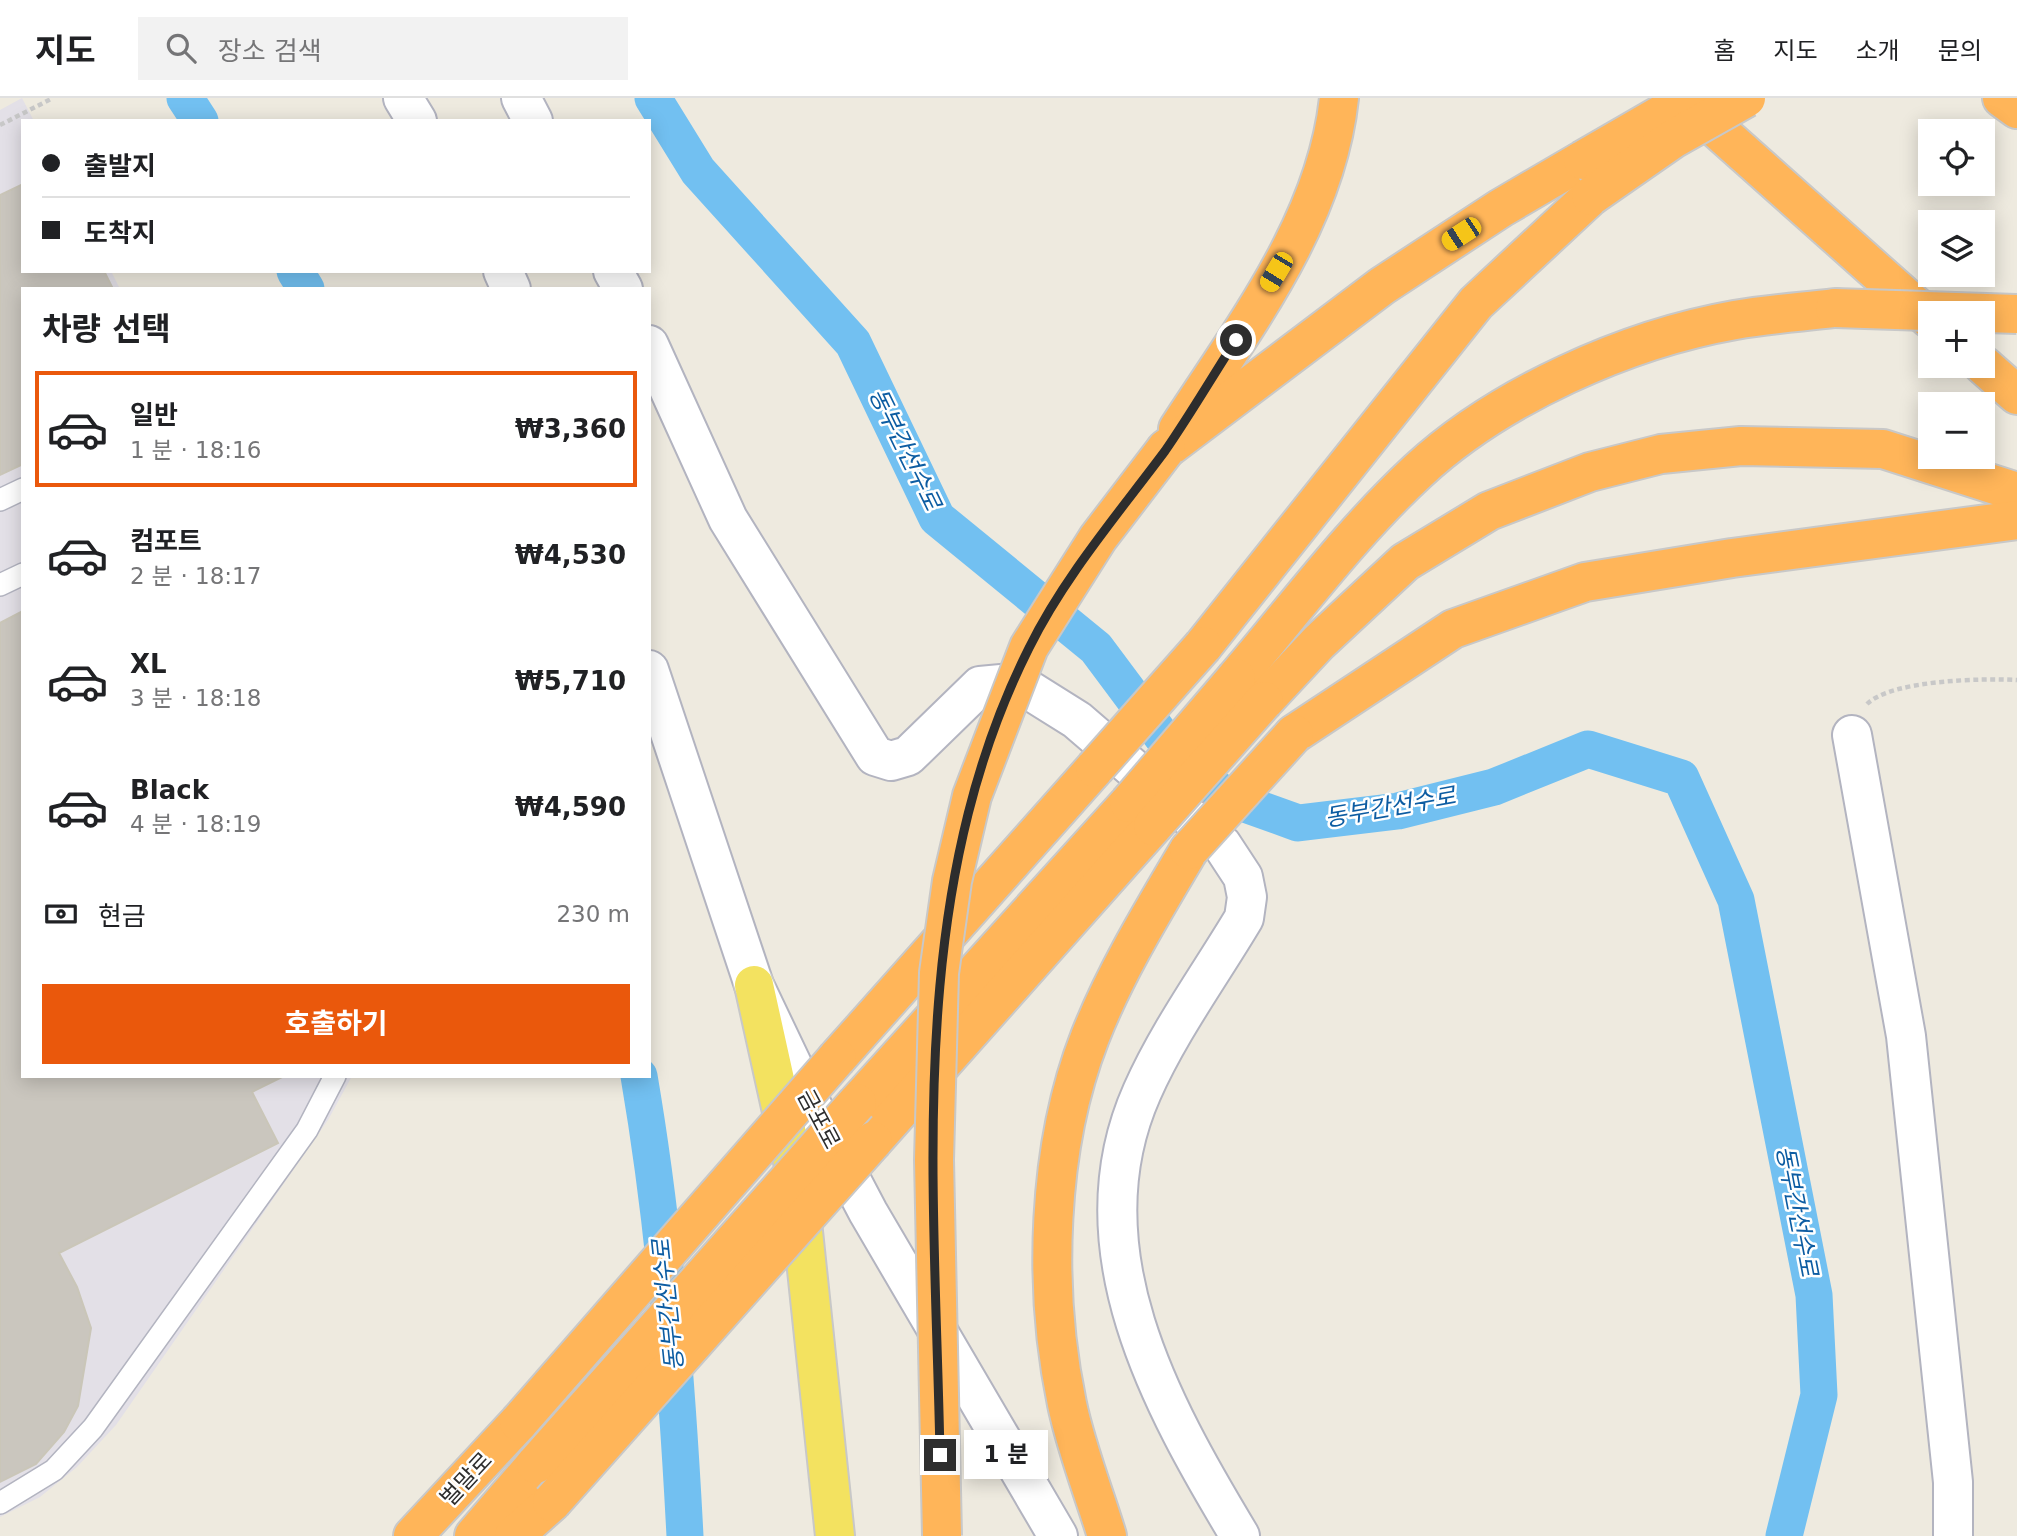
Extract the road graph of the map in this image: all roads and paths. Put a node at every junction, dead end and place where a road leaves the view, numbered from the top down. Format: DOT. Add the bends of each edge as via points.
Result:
graph roads {
  1 [pos="53,98"];
  2 [pos="403,98"];
  3 [pos="521,98"];
  4 [pos="1339,98"];
  5 [pos="1682,98"];
  6 [pos="1690,98"];
  7 [pos="1746,98"];
  8 [pos="2002,98"];
  9 [pos="2017,109"];
  10 [pos="416,119"];
  11 [pos="532,119"];
  12 [pos="0,125"];
  13 [pos="1587,178"];
  14 [pos="1918,307"];
  15 [pos="2017,314"];
  16 [pos="651,349"];
  17 [pos="1995,376"];
  18 [pos="2017,395"];
  19 [pos="1166,449"];
  20 [pos="21,490"];
  21 [pos="2017,492"];
  22 [pos="0,500"];
  23 [pos="2017,520"];
  24 [pos="21,575"];
  25 [pos="0,585"];
  26 [pos="651,676"];
  27 [pos="2017,680"];
  28 [pos="1250,689"];
  29 [pos="1852,735"];
  30 [pos="1141,814"];
  31 [pos="754,985"];
  32 [pos="334,1078"];
  33 [pos="0,1503"];
  34 [pos="413,1536"];
  35 [pos="474,1536"];
  36 [pos="514,1536"];
  37 [pos="835,1536"];
  38 [pos="942,1536"];
  39 [pos="1058,1536"];
  40 [pos="1107,1536"];
  41 [pos="1240,1536"];
  42 [pos="1952,1536"];
  1 -- 12 [label="path"];
  2 -- 10 [label="street"];
  3 -- 11 [label="street"];
  4 -- 19 [label="highway" via="1335,138 1304,227"];
  5 -- 14 [label="highway"];
  6 -- 13 [label="highway, bridge"];
  7 -- 13 [label="highway, bridge" via="1673,139"];
  8 -- 9 [label="highway"];
  13 -- 19 [label="highway" via="1501,208 1382,286"];
  13 -- 34 [label="highway, 벌말로, bridge" via="1476,303 1203,646 519,1422"];
  15 -- 28 [label="highway, bridge" via="1835,308 1734,320 1626,349 1554,381 1479,424 1419,471 1353,541"];
  16 -- 41 [label="street" via="728,519 875,756 891,761 908,756 980,686 1012,683 1077,720 1222,845 1243,877 1247,897 1244,918 1141,1094 1119,1175 1117,1213 1125,1293 1142,1343 1196,1461"];
  17 -- 18 [label="highway"];
  19 -- 38 [label="highway, bridge" via="1098,538 1029,648 972,796 952,881 939,973 934,1160"];
  20 -- 22 [label="lane"];
  21 -- 28 [label="highway" via="1883,449 1741,446 1661,454 1590,472 1489,510 1405,562 1319,642"];
  23 -- 40 [label="highway, bridge" via="1586,582 1453,629 1294,734 1189,850 1132,945 1089,1039 1066,1118 1053,1222 1054,1310 1067,1405"];
  24 -- 25 [label="lane"];
  26 -- 31 [label="street, 금포로"];
  27 -- 29 [label="path" via="1901,688 1873,698 1858,713"];
  28 -- 30 [label="highway, bridge"];
  29 -- 42 [label="street" via="1906,1037 1946,1405"];
  30 -- 35 [label="highway, 벌말로, bridge" via="856,1103"];
  30 -- 36 [label="highway, bridge" via="873,1141 552,1502"];
  31 -- 37 [label="main road" via="798,1184"];
  31 -- 39 [label="street, 금포로" via="868,1212"];
  32 -- 33 [label="lane" via="283,1165 93,1428 54,1470"];
}
